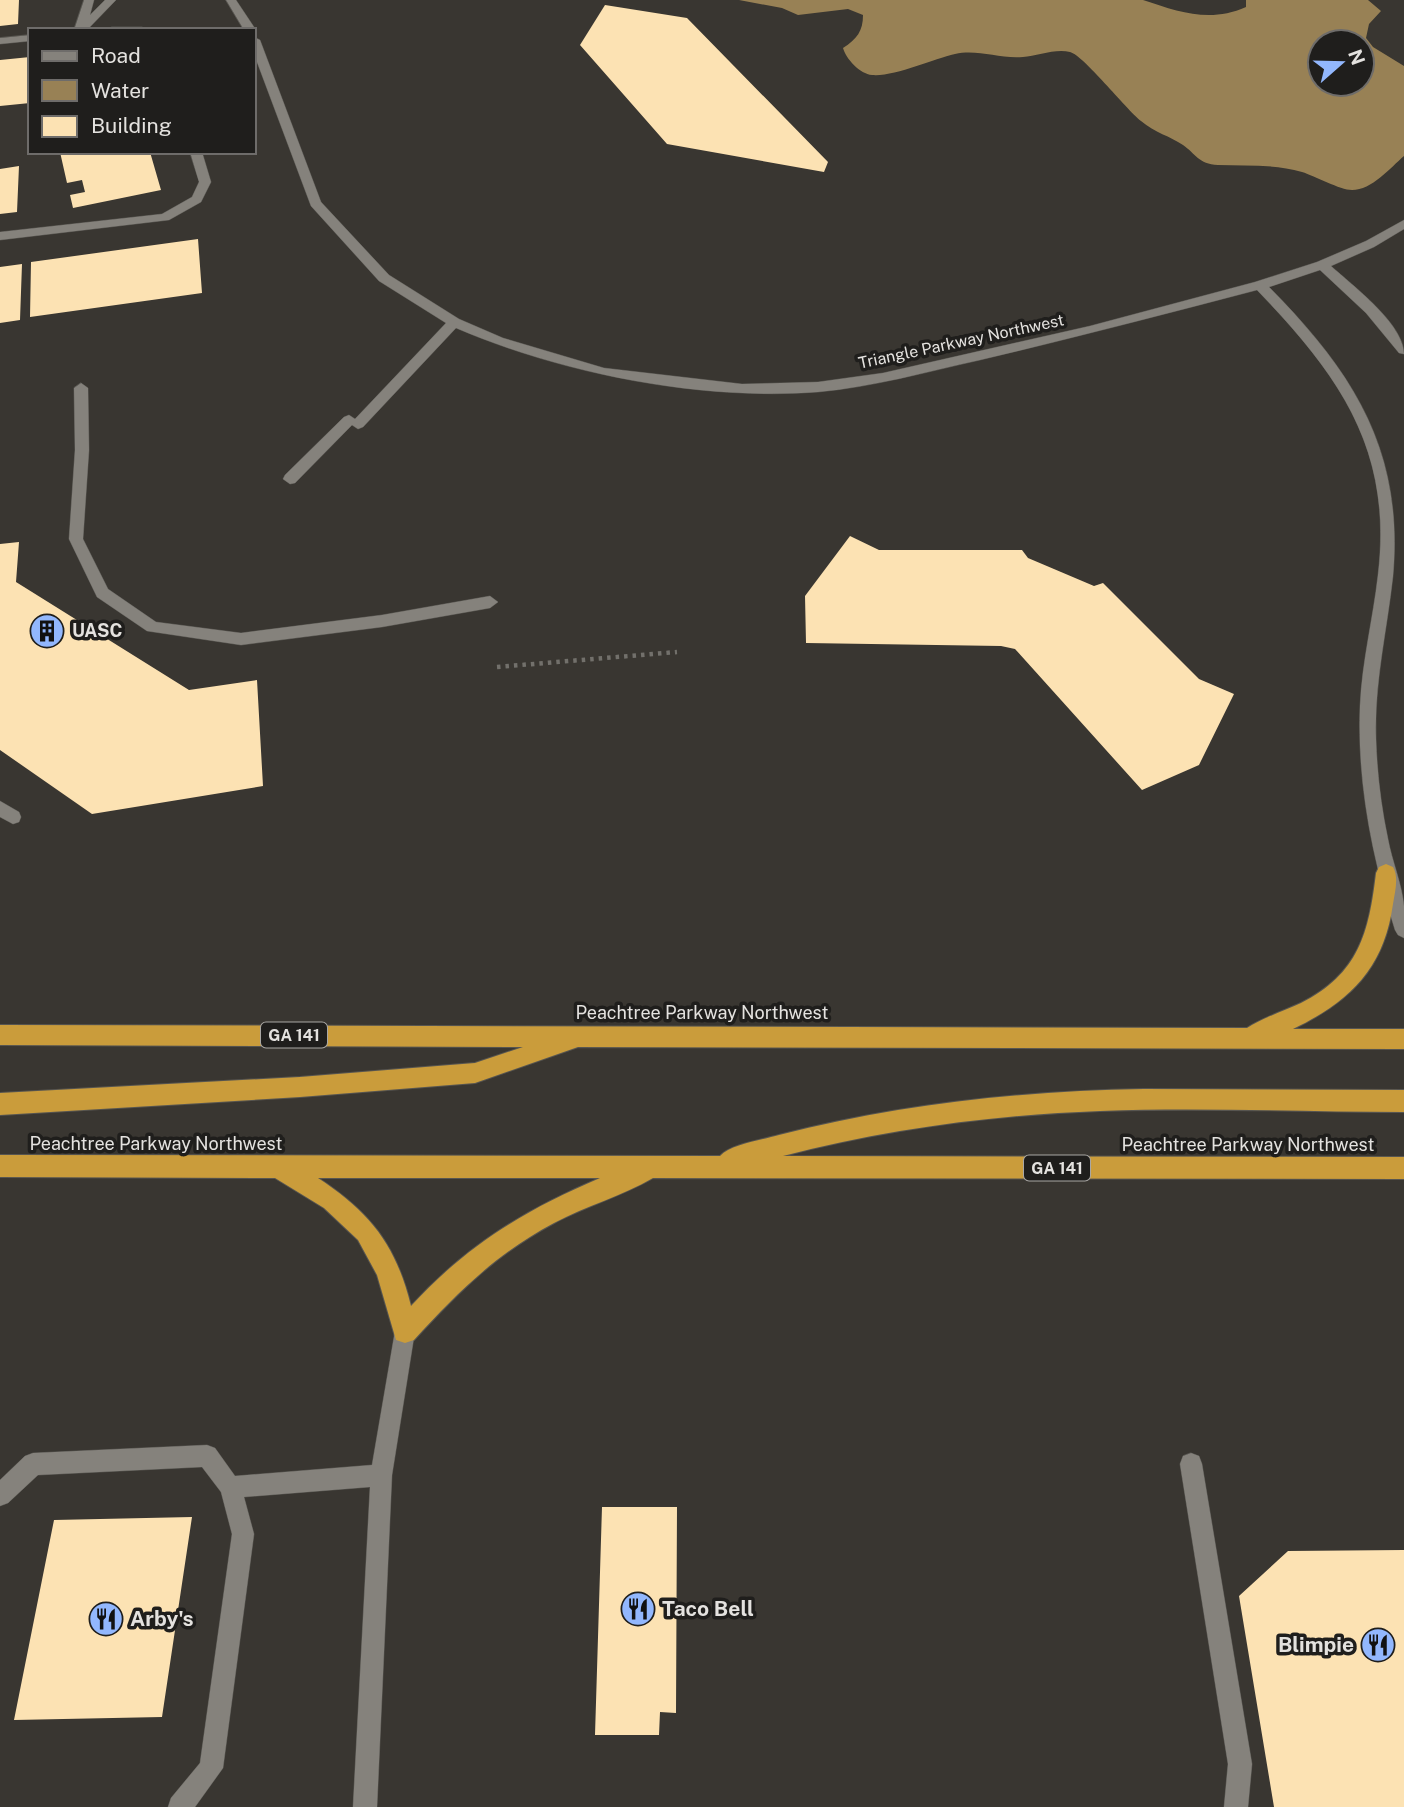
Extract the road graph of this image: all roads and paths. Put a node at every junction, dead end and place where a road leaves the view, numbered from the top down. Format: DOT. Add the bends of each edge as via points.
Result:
graph roads {
  1 [pos="89,0"];
  2 [pos="111,0"];
  3 [pos="230,0"];
  4 [pos="80,28"];
  5 [pos="81,28"];
  6 [pos="249,28"];
  7 [pos="28,38"];
  8 [pos="0,41"];
  9 [pos="256,45"];
  10 [pos="197,154"];
  11 [pos="1404,224"];
  12 [pos="0,236"];
  13 [pos="1322,265"];
  14 [pos="1260,285"];
  15 [pos="454,322"];
  16 [pos="1404,350"];
  17 [pos="81,388"];
  18 [pos="290,479"];
  19 [pos="490,602"];
  20 [pos="677,652"];
  21 [pos="497,667"];
  22 [pos="1386,873"];
  23 [pos="1404,930"];
  24 [pos="0,1035"];
  25 [pos="587,1035"];
  26 [pos="1247,1038"];
  27 [pos="1404,1039"];
  28 [pos="1404,1101"];
  29 [pos="0,1104"];
  30 [pos="0,1166"];
  31 [pos="279,1167"];
  32 [pos="653,1167"];
  33 [pos="710,1167"];
  34 [pos="1404,1168"];
  35 [pos="405,1331"];
  36 [pos="1191,1464"];
  37 [pos="381,1475"];
  38 [pos="230,1487"];
  39 [pos="0,1495"];
  40 [pos="180,1807"];
  41 [pos="365,1807"];
  42 [pos="1236,1807"];
  1 -- 4 [label="street"];
  2 -- 5 [label="street"];
  3 -- 6 [label="street"];
  7 -- 8 [label="street"];
  9 -- 15 [label="street, Triangle Parkway Northwest" via="315,203 384,278"];
  10 -- 12 [label="street" via="205,182 197,199 165,217"];
  11 -- 13 [label="street, Triangle Parkway Northwest"];
  13 -- 14 [label="street, Triangle Parkway Northwest"];
  13 -- 16 [label="street" via="1371,310"];
  14 -- 15 [label="street, Triangle Parkway Northwest" via="883,378 818,387 742,389 604,372 499,341"];
  14 -- 22 [label="street" via="1349,388 1376,448 1384,480 1388,548 1370,671 1367,727 1372,796"];
  15 -- 18 [label="street"];
  17 -- 19 [label="street" via="76,539 102,593 152,627 240,639"];
  20 -- 21 [label="path"];
  22 -- 23 [label="street"];
  22 -- 26 [label="highway" via="1384,914 1374,947 1357,975 1325,1000"];
  24 -- 25 [label="highway, Peachtree Parkway Northwest / GA 141"];
  25 -- 26 [label="highway, Peachtree Parkway Northwest / GA 141"];
  25 -- 29 [label="highway" via="475,1073"];
  26 -- 27 [label="highway, Peachtree Parkway Northwest / GA 141"];
  28 -- 33 [label="highway" via="1058,1102 840,1132"];
  30 -- 31 [label="highway, Peachtree Parkway Northwest / GA 141"];
  31 -- 32 [label="highway, Peachtree Parkway Northwest / GA 141"];
  31 -- 35 [label="highway" via="328,1195 360,1222 384,1256"];
  32 -- 33 [label="highway, Peachtree Parkway Northwest / GA 141"];
  32 -- 35 [label="highway" via="579,1199 501,1241 461,1272"];
  33 -- 34 [label="highway, Peachtree Parkway Northwest / GA 141"];
  35 -- 37 [label="street"];
  36 -- 42 [label="street" via="1240,1764"];
  37 -- 38 [label="street"];
  37 -- 41 [label="street"];
  38 -- 39 [label="street" via="207,1456 33,1464"];
  38 -- 40 [label="street" via="243,1534 211,1768"];
}
